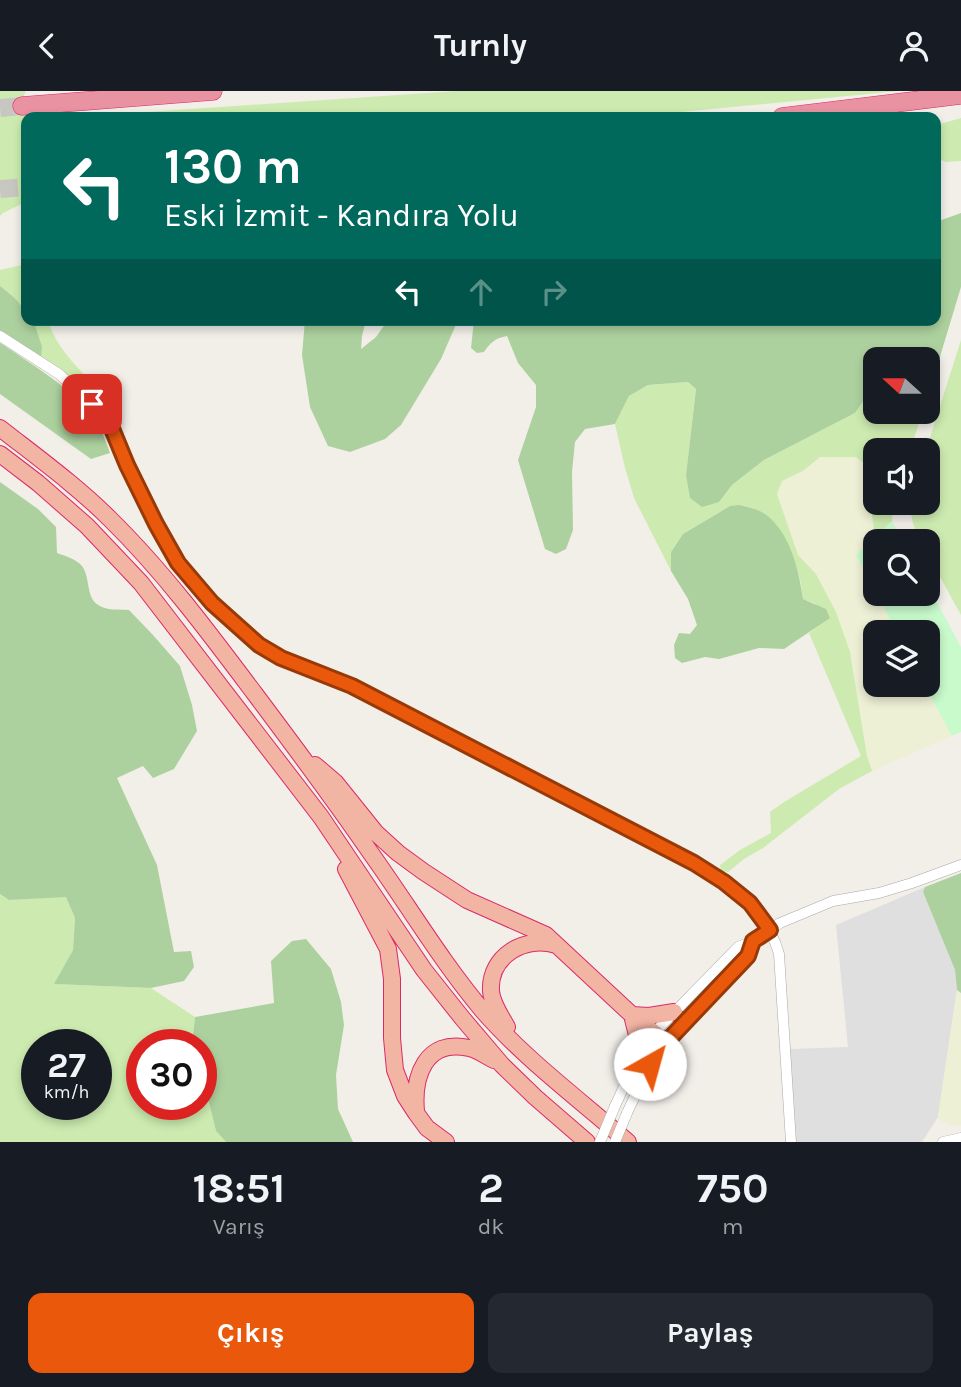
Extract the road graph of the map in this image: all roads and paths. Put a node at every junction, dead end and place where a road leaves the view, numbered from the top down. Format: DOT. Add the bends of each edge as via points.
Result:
graph roads {
  1 [pos="213,91"];
  2 [pos="961,95"];
  3 [pos="22,106"];
  4 [pos="823,112"];
  5 [pos="0,336"];
  6 [pos="0,428"];
  7 [pos="0,454"];
  8 [pos="292,745"];
  9 [pos="321,817"];
  10 [pos="961,865"];
  11 [pos="770,930"];
  12 [pos="753,941"];
  13 [pos="559,946"];
  14 [pos="674,1012"];
  15 [pos="632,1015"];
  16 [pos="660,1038"];
  17 [pos="521,1051"];
  18 [pos="639,1055"];
  19 [pos="502,1065"];
  20 [pos="416,1113"];
  21 [pos="961,1138"];
  22 [pos="446,1142"];
  23 [pos="587,1142"];
  24 [pos="600,1142"];
  25 [pos="615,1142"];
  26 [pos="628,1142"];
  27 [pos="791,1142"];
  28 [pos="943,1142"];
  1 -- 3 [label="highway"];
  2 -- 4 [label="highway"];
  5 -- 11 [label="street" via="59,374 108,419 178,563 212,603 259,645 352,686 694,863 750,903"];
  6 -- 8 [label="highway" via="110,518 204,626"];
  7 -- 9 [label="highway" via="87,526 141,583"];
  8 -- 13 [label="highway" via="335,782 398,853 467,900 546,935"];
  8 -- 17 [label="highway" via="426,936 483,1011"];
  9 -- 19 [label="highway" via="424,969"];
  9 -- 20 [label="highway" via="388,949 395,1070"];
  10 -- 11 [label="street" via="879,893 833,901"];
  11 -- 12 [label="street"];
  11 -- 27 [label="street" via="779,954"];
  12 -- 14 [label="street" via="738,947"];
  12 -- 16 [label="street" via="748,956"];
  13 -- 15 [label="highway"];
  13 -- 17 [label="highway" via="545,941 517,946 504,956 491,979 495,1007"];
  14 -- 15 [label="highway"];
  14 -- 16 [label="street"];
  15 -- 16 [label="highway"];
  15 -- 18 [label="highway"];
  16 -- 18 [label="street"];
  16 -- 25 [label="street, bridge"];
  17 -- 26 [label="highway"];
  18 -- 24 [label="street, bridge"];
  19 -- 20 [label="highway" via="469,1048 440,1050 420,1069"];
  19 -- 23 [label="highway"];
  20 -- 22 [label="highway"];
  21 -- 28 [label="street"];
}
